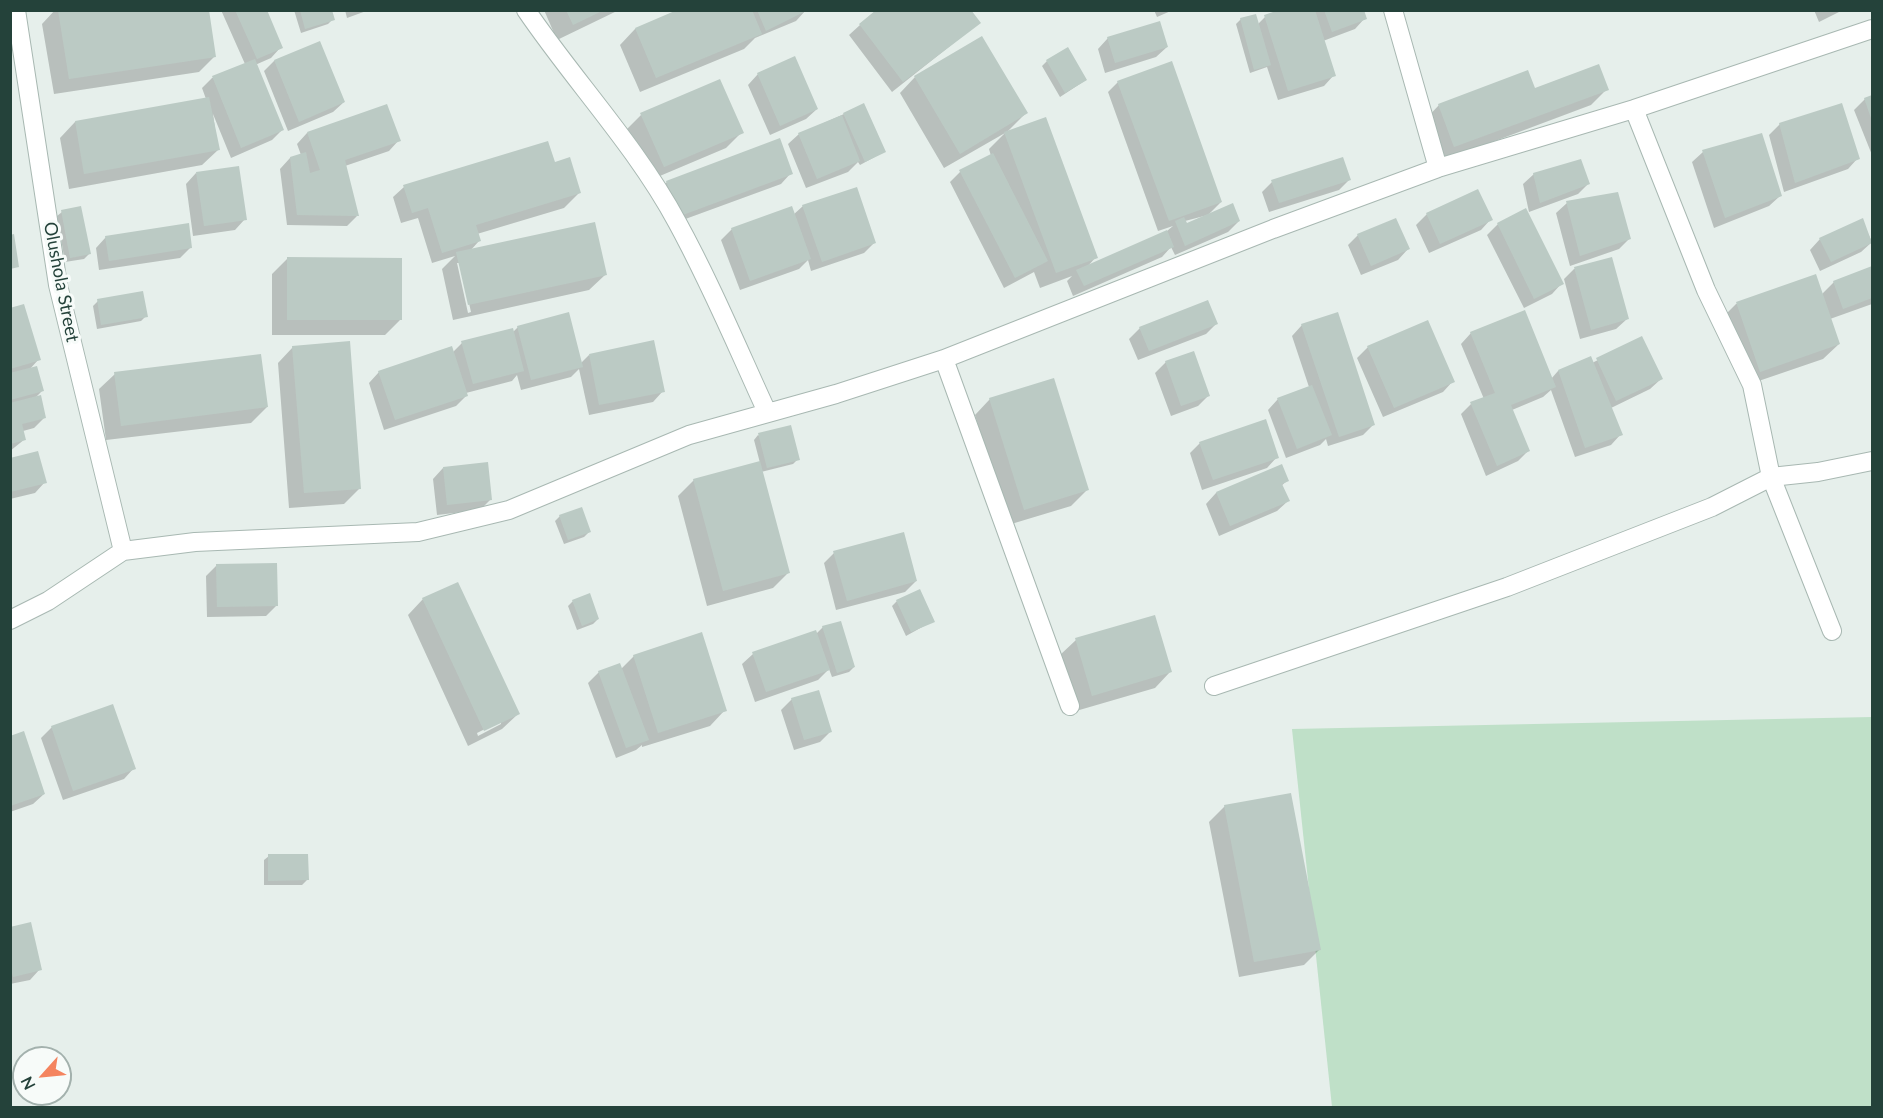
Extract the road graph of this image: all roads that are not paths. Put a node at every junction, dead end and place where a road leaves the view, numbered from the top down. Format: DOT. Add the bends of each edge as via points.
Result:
graph roads {
  1 [pos="16,10"];
  2 [pos="526,10"];
  3 [pos="1393,10"];
  4 [pos="1872,29"];
  5 [pos="1634,109"];
  6 [pos="1438,168"];
  7 [pos="944,359"];
  8 [pos="767,412"];
  9 [pos="1872,461"];
  10 [pos="1771,477"];
  11 [pos="123,550"];
  12 [pos="10,620"];
  13 [pos="1832,631"];
  14 [pos="1214,686"];
  15 [pos="1070,706"];
  1 -- 11 [label="street, Olushola Street" via="58,285"];
  2 -- 8 [label="street" via="643,167 677,222"];
  3 -- 6 [label="street"];
  4 -- 5 [label="street"];
  5 -- 6 [label="street"];
  5 -- 10 [label="street" via="1706,290 1752,385"];
  6 -- 7 [label="street"];
  7 -- 8 [label="street"];
  7 -- 15 [label="street"];
  8 -- 11 [label="street" via="689,435 509,510 418,532 195,542"];
  9 -- 10 [label="street"];
  10 -- 13 [label="street"];
  10 -- 14 [label="street" via="1712,507 1507,587"];
  11 -- 12 [label="street" via="48,601"];
}
